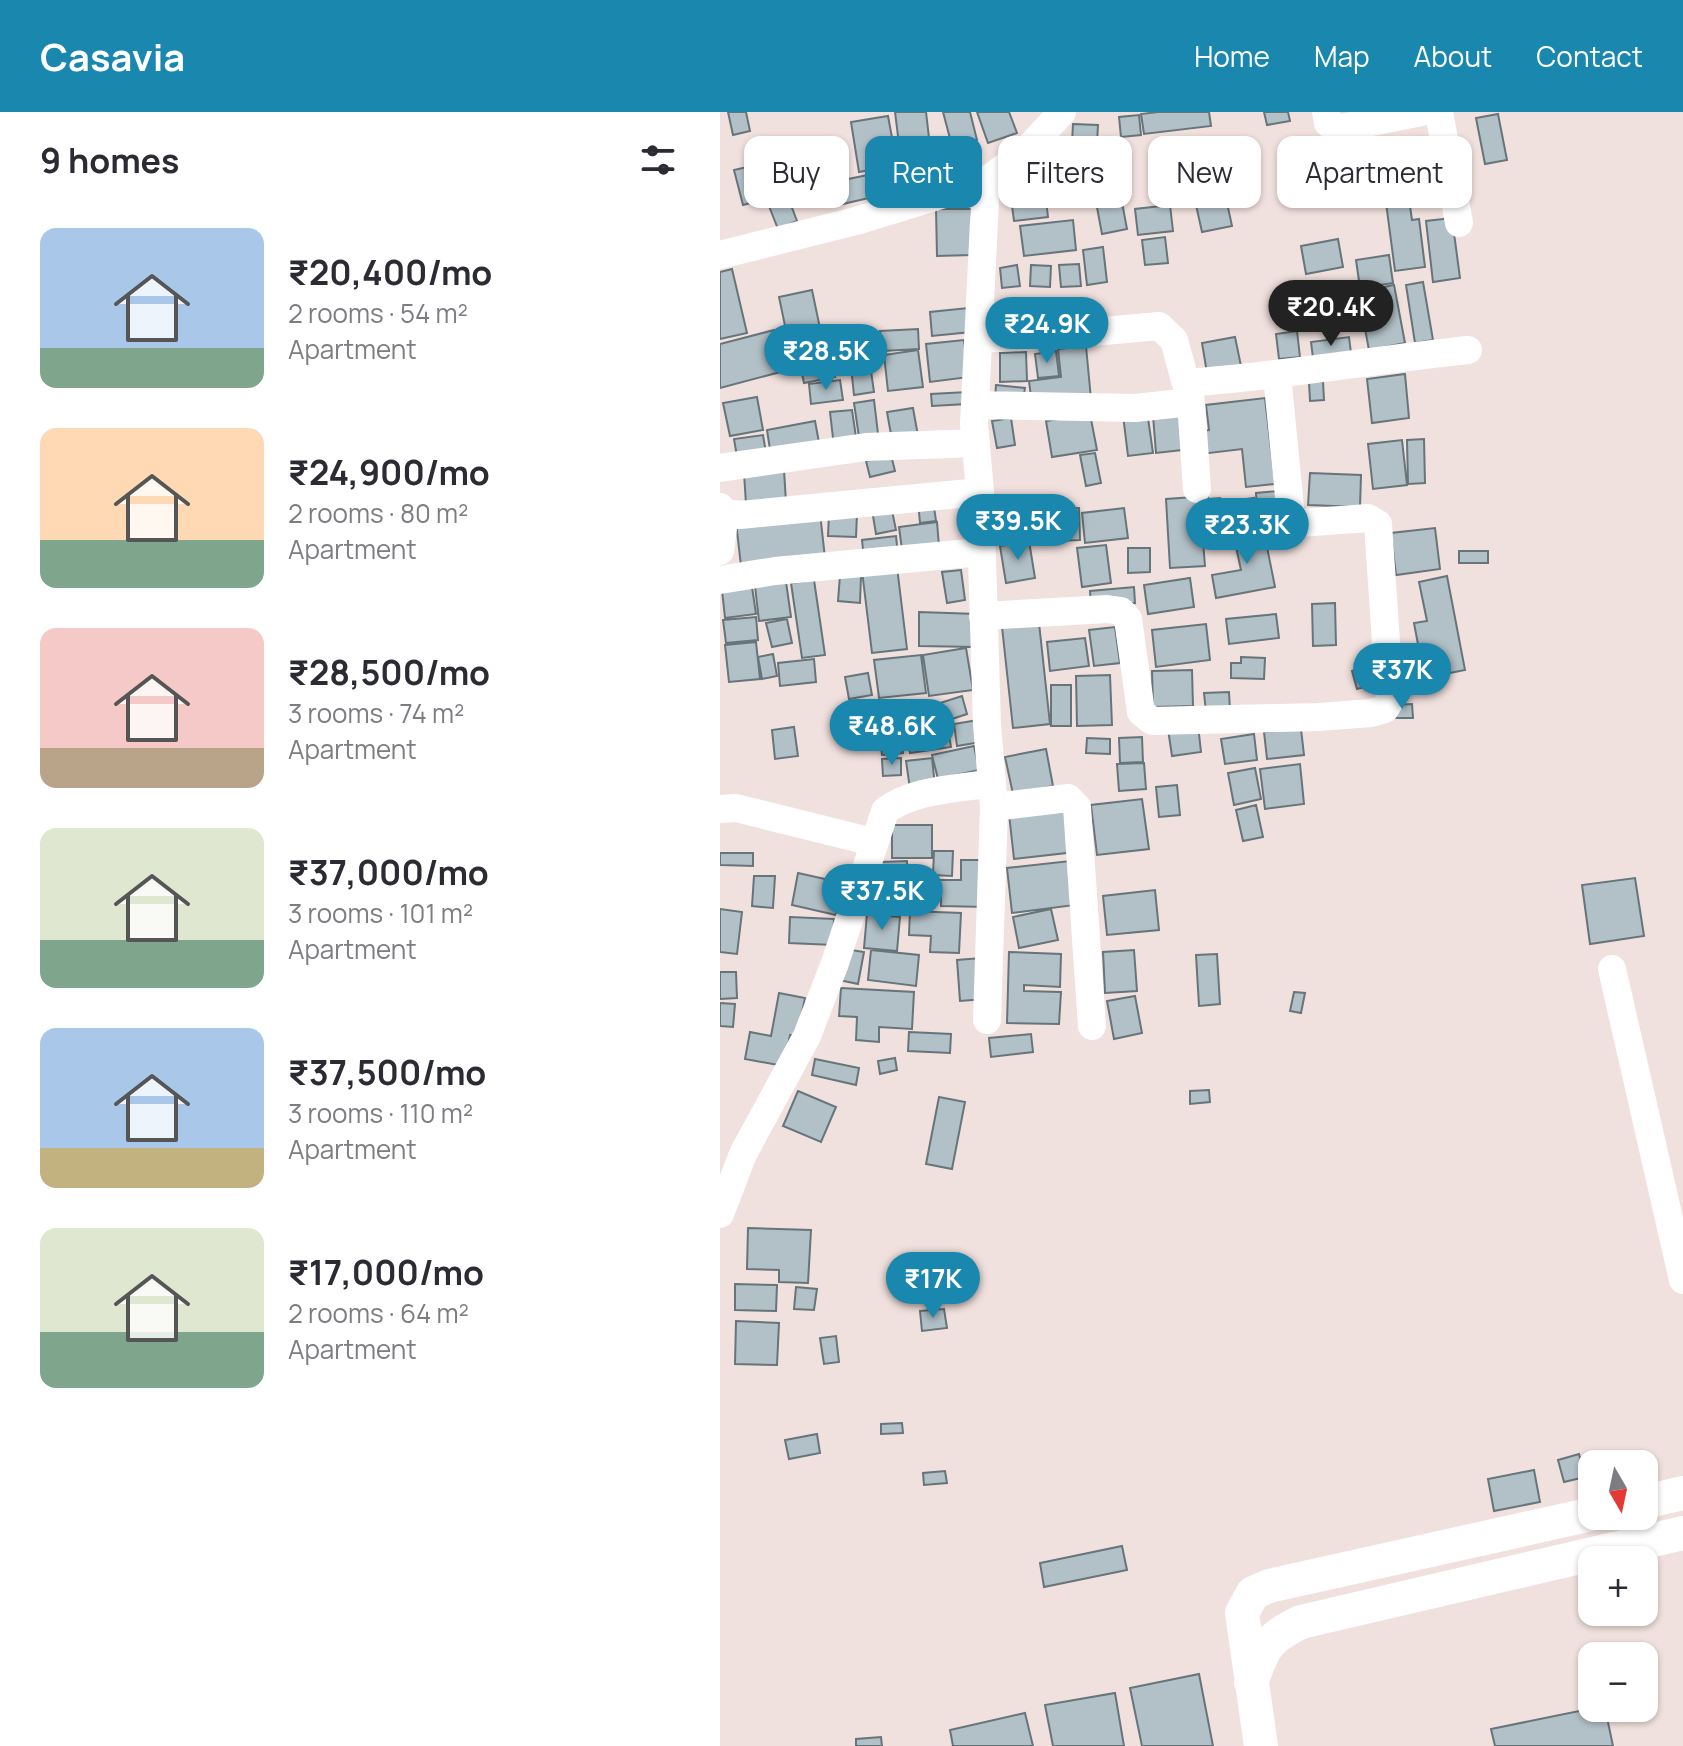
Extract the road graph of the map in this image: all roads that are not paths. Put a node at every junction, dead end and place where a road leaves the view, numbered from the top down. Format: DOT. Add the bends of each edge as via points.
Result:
graph roads {
  1 [pos="1062,112"];
  2 [pos="1326,112"];
  3 [pos="1421,112"];
  4 [pos="1439,112"];
  5 [pos="986,181"];
  6 [pos="1459,223"];
  7 [pos="720,255"];
  8 [pos="978,339"];
  9 [pos="1468,350"];
  10 [pos="1277,375"];
  11 [pos="1189,392"];
  12 [pos="975,405"];
  13 [pos="976,443"];
  14 [pos="720,468"];
  15 [pos="1197,489"];
  16 [pos="980,492"];
  17 [pos="722,510"];
  18 [pos="720,551"];
  19 [pos="981,552"];
  20 [pos="720,580"];
  21 [pos="983,616"];
  22 [pos="993,795"];
  23 [pos="720,809"];
  24 [pos="873,842"];
  25 [pos="1612,969"];
  26 [pos="987,1020"];
  27 [pos="1092,1026"];
  28 [pos="732,1153"];
  29 [pos="720,1214"];
  30 [pos="1683,1280"];
  31 [pos="1683,1493"];
  32 [pos="1658,1499"];
  33 [pos="1578,1517"];
  34 [pos="1683,1533"];
  35 [pos="1251,1683"];
  36 [pos="1261,1746"];
  1 -- 5 [label="street" via="1026,151"];
  2 -- 3 [label="street" via="1328,123 1337,129"];
  4 -- 6 [label="street"];
  5 -- 7 [label="street"];
  5 -- 8 [label="street"];
  8 -- 11 [label="street" via="1159,326 1174,340"];
  8 -- 12 [label="street"];
  9 -- 10 [label="street"];
  10 -- 11 [label="street"];
  10 -- 21 [label="street" via="1291,517 1299,523 1368,518 1378,524 1390,701 1385,709 1319,717 1152,721 1141,712 1128,619 1121,611"];
  11 -- 12 [label="street" via="1135,408"];
  11 -- 15 [label="street"];
  12 -- 13 [label="street"];
  13 -- 14 [label="street" via="866,447"];
  13 -- 16 [label="street"];
  16 -- 17 [label="street" via="740,515"];
  16 -- 19 [label="street"];
  17 -- 18 [label="street"];
  19 -- 20 [label="street"];
  19 -- 21 [label="street"];
  21 -- 22 [label="street"];
  22 -- 24 [label="street" via="897,801 885,811"];
  22 -- 26 [label="street"];
  22 -- 27 [label="street" via="1068,798 1077,807"];
  23 -- 24 [label="street" via="736,808"];
  24 -- 28 [label="street" via="807,1036"];
  25 -- 30 [label="street"];
  28 -- 29 [label="street"];
  31 -- 32 [label="street"];
  33 -- 35 [label="street" via="1253,1593 1242,1613"];
  34 -- 35 [label="street" via="1301,1622 1263,1649"];
  35 -- 36 [label="street"];
}
